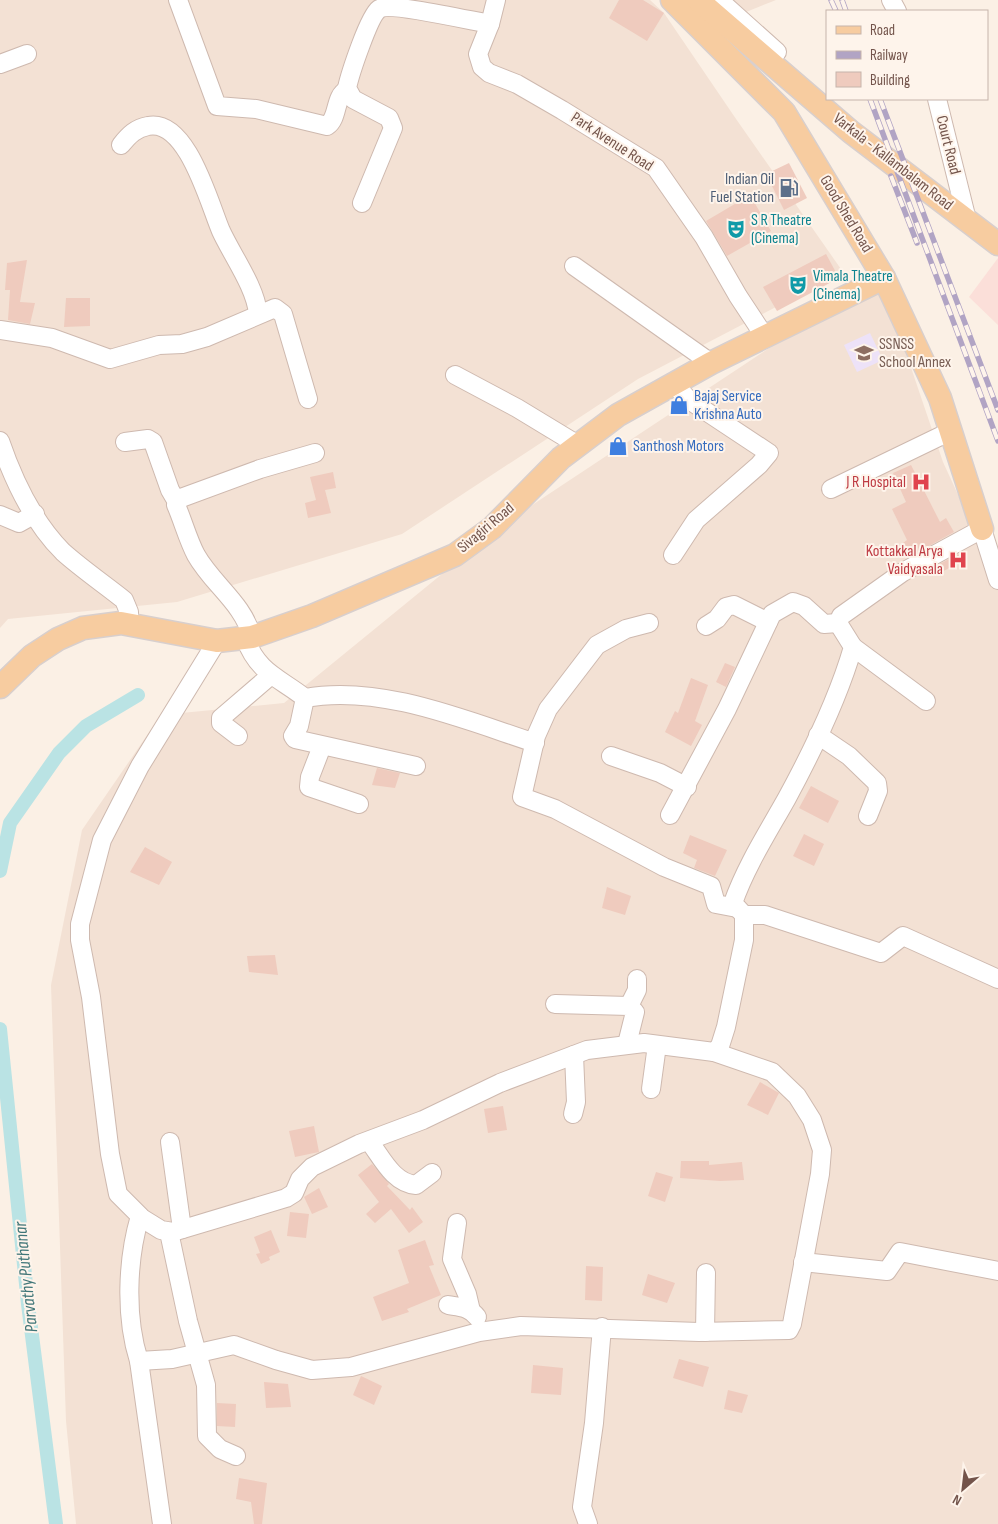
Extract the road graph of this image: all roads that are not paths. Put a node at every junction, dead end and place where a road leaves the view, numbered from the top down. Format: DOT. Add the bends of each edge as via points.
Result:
graph roads {
  1 [pos="178,0"];
  2 [pos="496,0"];
  3 [pos="672,0"];
  4 [pos="698,0"];
  5 [pos="719,0"];
  6 [pos="490,24"];
  7 [pos="777,52"];
  8 [pos="27,54"];
  9 [pos="0,64"];
  10 [pos="347,90"];
  11 [pos="937,100"];
  12 [pos="122,145"];
  13 [pos="362,203"];
  14 [pos="967,220"];
  15 [pos="998,244"];
  16 [pos="574,266"];
  17 [pos="884,278"];
  18 [pos="258,314"];
  19 [pos="0,330"];
  20 [pos="765,337"];
  21 [pos="711,363"];
  22 [pos="455,375"];
  23 [pos="674,384"];
  24 [pos="308,399"];
  25 [pos="950,431"];
  26 [pos="0,442"];
  27 [pos="125,442"];
  28 [pos="578,445"];
  29 [pos="315,453"];
  30 [pos="831,489"];
  31 [pos="177,502"];
  32 [pos="34,514"];
  33 [pos="0,515"];
  34 [pos="982,529"];
  35 [pos="673,555"];
  36 [pos="998,580"];
  37 [pos="768,622"];
  38 [pos="650,623"];
  39 [pos="838,623"];
  40 [pos="129,624"];
  41 [pos="706,626"];
  42 [pos="248,638"];
  43 [pos="217,641"];
  44 [pos="853,648"];
  45 [pos="270,676"];
  46 [pos="0,687"];
  47 [pos="305,698"];
  48 [pos="926,701"];
  49 [pos="818,735"];
  50 [pos="238,736"];
  51 [pos="535,743"];
  52 [pos="322,746"];
  53 [pos="611,756"];
  54 [pos="416,766"];
  55 [pos="687,787"];
  56 [pos="359,804"];
  57 [pos="670,816"];
  58 [pos="868,816"];
  59 [pos="740,912"];
  60 [pos="637,979"];
  61 [pos="998,980"];
  62 [pos="555,1004"];
  63 [pos="629,1006"];
  64 [pos="627,1044"];
  65 [pos="657,1045"];
  66 [pos="714,1052"];
  67 [pos="574,1056"];
  68 [pos="651,1090"];
  69 [pos="573,1114"];
  70 [pos="369,1141"];
  71 [pos="170,1142"];
  72 [pos="432,1173"];
  73 [pos="140,1217"];
  74 [pos="457,1223"];
  75 [pos="176,1230"];
  76 [pos="803,1262"];
  77 [pos="998,1272"];
  78 [pos="706,1273"];
  79 [pos="448,1306"];
  80 [pos="471,1311"];
  81 [pos="602,1327"];
  82 [pos="484,1331"];
  83 [pos="705,1332"];
  84 [pos="199,1353"];
  85 [pos="139,1361"];
  86 [pos="236,1456"];
  87 [pos="162,1524"];
  88 [pos="588,1524"];
  1 -- 10 [label="street" via="218,106 256,109 327,126 332,122 341,95"];
  2 -- 6 [label="street, Park Avenue Road"];
  3 -- 17 [label="main road, Good Shed Road" via="784,112"];
  4 -- 14 [label="main road, Varkala - Kallambalam Road" via="851,132"];
  5 -- 7 [label="street"];
  6 -- 10 [label="street" via="420,11 380,8 366,32"];
  6 -- 20 [label="street, Park Avenue Road" via="478,54 484,69 517,84 656,168 704,237"];
  8 -- 9 [label="street"];
  10 -- 13 [label="street" via="353,99 388,117 393,126"];
  11 -- 14 [label="street, Court Road"];
  12 -- 18 [label="street" via="132,133 144,127 162,125 172,131 190,158 250,288"];
  14 -- 15 [label="main road, Varkala - Kallambalam Road"];
  16 -- 21 [label="street"];
  17 -- 20 [label="main road, Sivagiri Road"];
  17 -- 25 [label="main road, Good Shed Road" via="940,398"];
  18 -- 19 [label="street" via="206,337 182,344 159,345 110,359 52,338"];
  18 -- 24 [label="street" via="275,308 282,312"];
  20 -- 21 [label="main road, Sivagiri Road"];
  21 -- 23 [label="main road, Sivagiri Road"];
  22 -- 28 [label="street"];
  23 -- 28 [label="main road, Sivagiri Road" via="618,415"];
  23 -- 35 [label="street" via="688,400 769,454 696,520"];
  25 -- 30 [label="street"];
  25 -- 34 [label="main road, Good Shed Road"];
  26 -- 32 [label="street"];
  27 -- 31 [label="street" via="148,439 153,442"];
  28 -- 42 [label="main road, Sivagiri Road" via="492,528 455,555 312,616"];
  29 -- 31 [label="street" via="260,469"];
  31 -- 42 [label="street" via="196,554 240,610 248,624"];
  32 -- 33 [label="street" via="19,523"];
  32 -- 40 [label="street" via="64,552 124,600"];
  34 -- 36 [label="street, Good Shed Road"];
  34 -- 39 [label="street" via="903,572 841,616"];
  37 -- 39 [label="street" via="772,614 793,602 804,606 824,624"];
  37 -- 41 [label="street" via="734,605 726,607 717,620"];
  37 -- 55 [label="street"];
  38 -- 51 [label="street" via="626,629 598,645 548,709"];
  39 -- 44 [label="street"];
  40 -- 43 [label="main road, Sivagiri Road"];
  40 -- 46 [label="main road, Sivagiri Road" via="83,628 58,639 32,656"];
  42 -- 43 [label="main road, Sivagiri Road"];
  42 -- 45 [label="street" via="254,658"];
  43 -- 73 [label="street" via="140,766 102,840 80,924 118,1194"];
  44 -- 48 [label="street"];
  44 -- 49 [label="street"];
  45 -- 47 [label="street"];
  45 -- 50 [label="street" via="221,718 222,723"];
  47 -- 51 [label="street" via="367,696 455,717"];
  47 -- 52 [label="street" via="294,738"];
  49 -- 58 [label="street" via="849,756 877,783 878,791"];
  49 -- 59 [label="street" via="740,884 733,903"];
  51 -- 59 [label="street" via="522,798 554,809 664,867 710,886 716,904"];
  52 -- 54 [label="street"];
  52 -- 56 [label="street" via="309,787"];
  53 -- 55 [label="street" via="660,773"];
  55 -- 57 [label="street"];
  59 -- 61 [label="street" via="765,915 881,953 903,936"];
  59 -- 66 [label="street" via="744,940 726,1027 720,1046"];
  60 -- 63 [label="street" via="637,990"];
  62 -- 63 [label="street"];
  63 -- 64 [label="street" via="635,1012"];
  64 -- 65 [label="street"];
  64 -- 67 [label="street" via="587,1050"];
  65 -- 66 [label="street"];
  65 -- 68 [label="street"];
  66 -- 76 [label="street" via="772,1072 797,1096 812,1120 822,1150"];
  67 -- 69 [label="street" via="576,1102"];
  67 -- 70 [label="street" via="500,1083 423,1120"];
  70 -- 72 [label="street" via="398,1180 416,1185"];
  70 -- 75 [label="street" via="308,1170 296,1190 286,1198"];
  71 -- 75 [label="street"];
  73 -- 75 [label="street" via="161,1230"];
  73 -- 85 [label="street" via="134,1236 130,1291 134,1346"];
  74 -- 80 [label="street" via="452,1259"];
  75 -- 84 [label="street" via="188,1321"];
  76 -- 77 [label="street" via="887,1271 900,1252"];
  76 -- 83 [label="street" via="789,1330"];
  78 -- 83 [label="street"];
  79 -- 80 [label="street"];
  80 -- 82 [label="street"];
  81 -- 82 [label="street" via="520,1326"];
  81 -- 83 [label="street"];
  81 -- 88 [label="street" via="594,1423 582,1507"];
  82 -- 84 [label="street" via="351,1367 312,1370 234,1345"];
  84 -- 85 [label="street"];
  84 -- 86 [label="street" via="208,1399 207,1436 220,1449"];
  85 -- 87 [label="street"];
}
